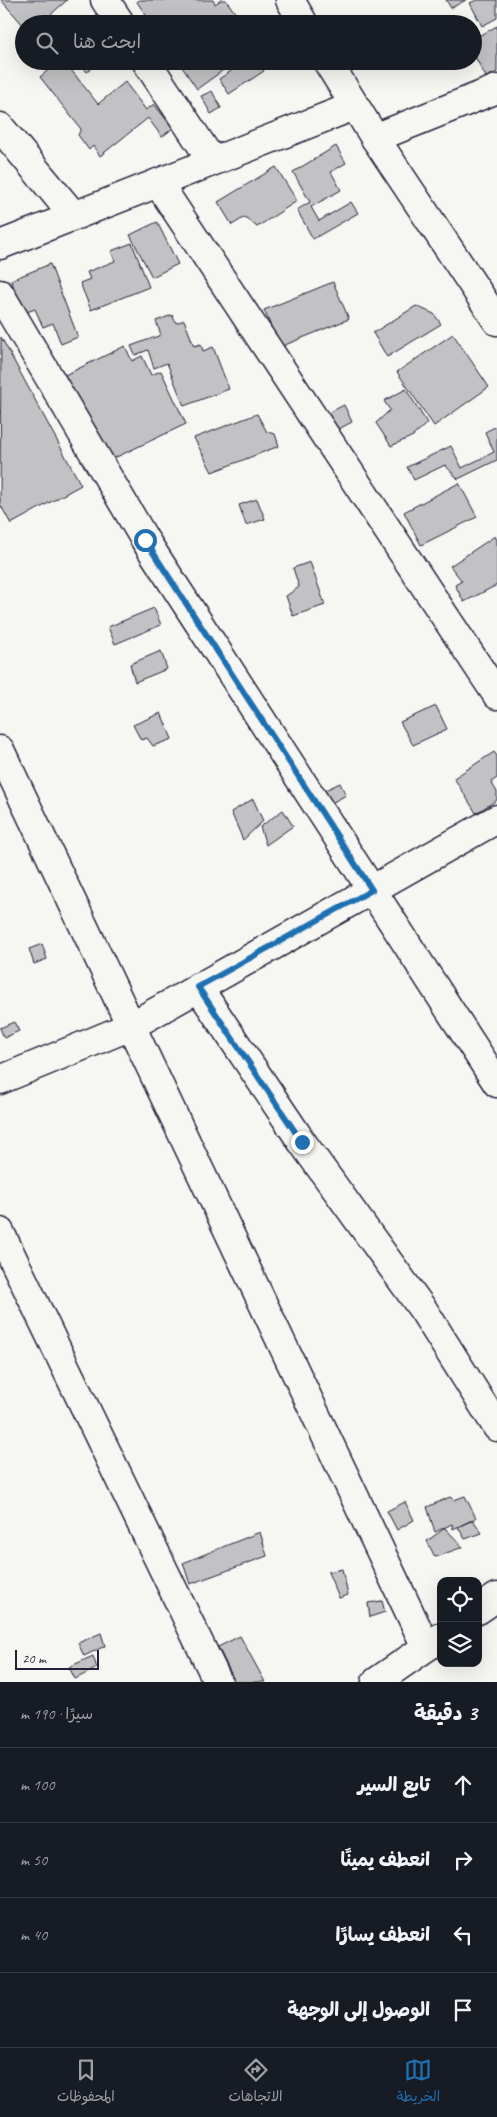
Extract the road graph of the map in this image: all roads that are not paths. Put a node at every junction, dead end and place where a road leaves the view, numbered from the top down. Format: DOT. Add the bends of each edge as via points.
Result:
graph roads {
  1 [pos="105,0"];
  2 [pos="290,0"];
  3 [pos="115,15"];
  4 [pos="299,15"];
  5 [pos="152,70"];
  6 [pos="332,70"];
  7 [pos="497,88"];
  8 [pos="354,106"];
  9 [pos="0,127"];
  10 [pos="375,138"];
  11 [pos="212,161"];
  12 [pos="158,183"];
  13 [pos="74,216"];
  14 [pos="0,245"];
  15 [pos="0,294"];
  16 [pos="497,321"];
  17 [pos="497,695"];
  18 [pos="0,750"];
  19 [pos="497,819"];
  20 [pos="372,890"];
  21 [pos="198,987"];
  22 [pos="131,1026"];
  23 [pos="0,1080"];
  24 [pos="497,1083"];
  25 [pos="0,1232"];
  26 [pos="497,1427"];
  27 [pos="497,1597"];
  28 [pos="482,1607"];
  29 [pos="433,1642"];
  30 [pos="218,1682"];
  31 [pos="376,1682"];
  1 -- 3 [label="street"];
  2 -- 4 [label="street"];
  5 -- 11 [label="street"];
  6 -- 8 [label="street"];
  7 -- 10 [label="street"];
  8 -- 10 [label="street"];
  8 -- 11 [label="street"];
  9 -- 13 [label="street"];
  10 -- 16 [label="street"];
  11 -- 12 [label="street"];
  12 -- 13 [label="street"];
  12 -- 17 [label="street"];
  13 -- 14 [label="street"];
  15 -- 20 [label="street" via="145,540"];
  18 -- 22 [label="street"];
  19 -- 20 [label="street"];
  20 -- 21 [label="street"];
  20 -- 24 [label="street"];
  21 -- 22 [label="street"];
  21 -- 26 [label="street" via="302,1142 424,1311"];
  22 -- 23 [label="street"];
  22 -- 29 [label="street"];
  25 -- 30 [label="street"];
  27 -- 28 [label="street"];
  29 -- 31 [label="street"];
}
